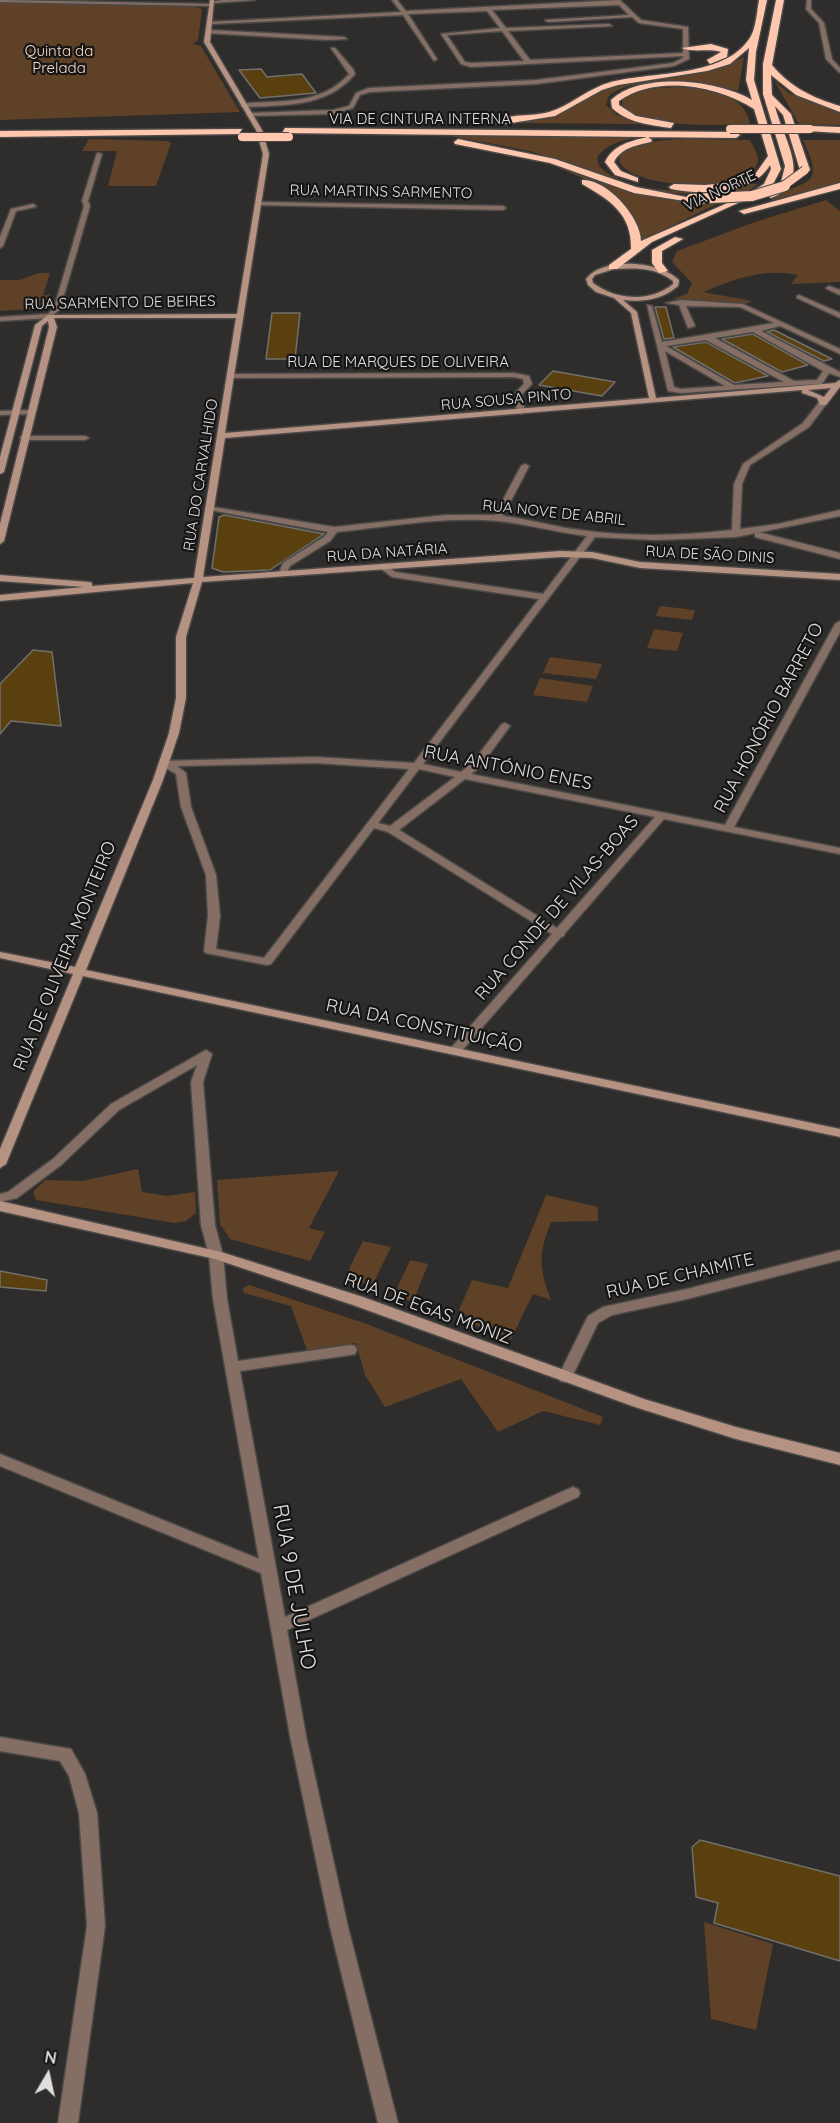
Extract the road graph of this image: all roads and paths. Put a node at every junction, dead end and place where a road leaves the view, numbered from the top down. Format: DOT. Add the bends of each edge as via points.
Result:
graph roads {
  1 [pos="0,0"];
  2 [pos="253,0"];
  3 [pos="394,0"];
  4 [pos="763,0"];
  5 [pos="780,0"];
  6 [pos="808,0"];
  7 [pos="213,2"];
  8 [pos="618,2"];
  9 [pos="488,9"];
  10 [pos="403,13"];
  11 [pos="632,16"];
  12 [pos="548,20"];
  13 [pos="211,22"];
  14 [pos="609,26"];
  15 [pos="504,30"];
  16 [pos="208,32"];
  17 [pos="754,37"];
  18 [pos="344,39"];
  19 [pos="333,49"];
  20 [pos="686,51"];
  21 [pos="434,58"];
  22 [pos="528,62"];
  23 [pos="767,64"];
  24 [pos="840,71"];
  25 [pos="656,76"];
  26 [pos="767,94"];
  27 [pos="243,105"];
  28 [pos="757,107"];
  29 [pos="840,109"];
  30 [pos="249,115"];
  31 [pos="270,125"];
  32 [pos="390,126"];
  33 [pos="0,128"];
  34 [pos="706,129"];
  35 [pos="840,130"];
  36 [pos="239,131"];
  37 [pos="285,131"];
  38 [pos="812,132"];
  39 [pos="730,133"];
  40 [pos="4,134"];
  41 [pos="840,135"];
  42 [pos="328,137"];
  43 [pos="434,143"];
  44 [pos="445,145"];
  45 [pos="99,154"];
  46 [pos="772,155"];
  47 [pos="840,186"];
  48 [pos="258,204"];
  49 [pos="33,206"];
  50 [pos="503,208"];
  51 [pos="744,211"];
  52 [pos="0,246"];
  53 [pos="636,249"];
  54 [pos="614,267"];
  55 [pos="663,272"];
  56 [pos="829,288"];
  57 [pos="840,293"];
  58 [pos="614,296"];
  59 [pos="653,297"];
  60 [pos="799,297"];
  61 [pos="681,302"];
  62 [pos="669,303"];
  63 [pos="649,306"];
  64 [pos="634,312"];
  65 [pos="240,315"];
  66 [pos="839,315"];
  67 [pos="50,316"];
  68 [pos="823,318"];
  69 [pos="0,319"];
  70 [pos="781,324"];
  71 [pos="692,326"];
  72 [pos="754,330"];
  73 [pos="705,336"];
  74 [pos="659,345"];
  75 [pos="840,352"];
  76 [pos="766,369"];
  77 [pos="827,370"];
  78 [pos="840,375"];
  79 [pos="231,376"];
  80 [pos="839,383"];
  81 [pos="770,386"];
  82 [pos="793,387"];
  83 [pos="733,388"];
  84 [pos="653,401"];
  85 [pos="823,404"];
  86 [pos="0,412"];
  87 [pos="16,412"];
  88 [pos="30,412"];
  89 [pos="521,412"];
  90 [pos="222,436"];
  91 [pos="24,438"];
  92 [pos="85,438"];
  93 [pos="525,466"];
  94 [pos="0,472"];
  95 [pos="210,508"];
  96 [pos="840,513"];
  97 [pos="497,519"];
  98 [pos="334,530"];
  99 [pos="593,534"];
  100 [pos="736,534"];
  101 [pos="0,541"];
  102 [pos="579,553"];
  103 [pos="840,556"];
  104 [pos="383,566"];
  105 [pos="283,573"];
  106 [pos="840,576"];
  107 [pos="0,578"];
  108 [pos="198,580"];
  109 [pos="111,586"];
  110 [pos="545,597"];
  111 [pos="0,598"];
  112 [pos="840,624"];
  113 [pos="505,726"];
  114 [pos="165,763"];
  115 [pos="417,766"];
  116 [pos="463,776"];
  117 [pos="662,815"];
  118 [pos="371,824"];
  119 [pos="392,830"];
  120 [pos="728,830"];
  121 [pos="840,851"];
  122 [pos="560,934"];
  123 [pos="0,955"];
  124 [pos="77,971"];
  125 [pos="455,1052"];
  126 [pos="840,1133"];
  127 [pos="0,1164"];
  128 [pos="0,1198"];
  129 [pos="0,1206"];
  130 [pos="216,1255"];
  131 [pos="840,1256"];
  132 [pos="350,1350"];
  133 [pos="232,1367"];
  134 [pos="565,1377"];
  135 [pos="840,1459"];
  136 [pos="0,1460"];
  137 [pos="573,1493"];
  138 [pos="267,1569"];
  139 [pos="278,1627"];
  140 [pos="0,1744"];
  141 [pos="68,2123"];
  142 [pos="388,2123"];
  1 -- 7 [label="street"];
  2 -- 7 [label="street"];
  3 -- 10 [label="street"];
  4 -- 17 [label="highway, VIA NORTE"];
  5 -- 23 [label="highway, VIA NORTE"];
  6 -- 24 [label="street" via="808,9 824,30 829,59"];
  7 -- 13 [label="main road"];
  8 -- 9 [label="street"];
  8 -- 11 [label="street"];
  9 -- 10 [label="street"];
  9 -- 15 [label="street"];
  10 -- 13 [label="street"];
  10 -- 21 [label="street"];
  11 -- 12 [label="street"];
  11 -- 20 [label="street" via="643,22 686,28"];
  13 -- 16 [label="main road"];
  14 -- 15 [label="street"];
  15 -- 22 [label="street"];
  15 -- 22 [label="street" via="444,34 463,63"];
  16 -- 18 [label="street"];
  16 -- 27 [label="main road, RUA DO CARVALHIDO" via="207,42"];
  17 -- 25 [label="highway" via="741,53 726,62"];
  17 -- 28 [label="highway, VIA NORTE" via="750,80"];
  19 -- 27 [label="street" via="351,70 345,82 316,99"];
  20 -- 22 [label="street"];
  20 -- 25 [label="highway" via="711,46 725,51 715,61"];
  20 -- 30 [label="street" via="686,59 674,64 536,82 369,90 358,94 351,107 333,112"];
  23 -- 26 [label="highway, VIA NORTE"];
  23 -- 29 [label="highway" via="787,87"];
  25 -- 32 [label="highway" via="599,88 560,111 534,119"];
  26 -- 42 [label="highway, bridge" via="787,114 805,170 796,181 768,192 737,197 691,199 634,190 552,160 484,146 436,140"];
  26 -- 51 [label="highway, VIA NORTE" via="790,164 787,181"];
  27 -- 30 [label="main road, RUA DO CARVALHIDO"];
  28 -- 34 [label="highway" via="725,90 698,86 639,88 615,100 619,111 643,121"];
  28 -- 46 [label="highway, VIA NORTE"];
  30 -- 48 [label="main road, RUA DO CARVALHIDO" via="265,143"];
  31 -- 36 [label="highway"];
  32 -- 34 [label="highway, VIA DE CINTURA INTERNA"];
  32 -- 37 [label="highway, VIA DE CINTURA INTERNA"];
  33 -- 36 [label="highway"];
  34 -- 39 [label="highway, VIA DE CINTURA INTERNA"];
  35 -- 38 [label="highway, VIA DE CINTURA INTERNA"];
  36 -- 37 [label="highway, bridge"];
  36 -- 40 [label="highway"];
  37 -- 39 [label="highway, VIA DE CINTURA INTERNA"];
  37 -- 42 [label="highway"];
  38 -- 39 [label="highway, VIA DE CINTURA INTERNA"];
  38 -- 41 [label="highway, VIA DE CINTURA INTERNA"];
  39 -- 46 [label="highway" via="639,142 612,154 609,162 618,173 656,186 711,188 756,177"];
  42 -- 43 [label="highway"];
  44 -- 53 [label="highway" via="546,165 578,178 612,197 628,213 638,232"];
  45 -- 67 [label="street" via="57,307"];
  46 -- 53 [label="highway, VIA NORTE" via="776,169 768,186"];
  47 -- 51 [label="highway"];
  48 -- 50 [label="street, RUA MARTINS SARMENTO"];
  48 -- 65 [label="main road, RUA DO CARVALHIDO"];
  49 -- 52 [label="street" via="13,210"];
  51 -- 55 [label="highway, VIA NORTE" via="657,250 657,263"];
  53 -- 54 [label="highway, VIA NORTE"];
  54 -- 55 [label="main road"];
  54 -- 58 [label="main road" via="589,279 595,290"];
  55 -- 59 [label="main road" via="676,280 676,285"];
  56 -- 57 [label="street"];
  58 -- 59 [label="main road"];
  58 -- 64 [label="main road"];
  59 -- 64 [label="main road"];
  60 -- 66 [label="street"];
  61 -- 62 [label="street"];
  61 -- 70 [label="street" via="741,305"];
  61 -- 71 [label="street"];
  63 -- 74 [label="street"];
  64 -- 84 [label="main road"];
  65 -- 67 [label="main road, RUA SARMENTO DE BEIRES"];
  65 -- 79 [label="main road, RUA DO CARVALHIDO"];
  66 -- 68 [label="street"];
  67 -- 69 [label="street, RUA SARMENTO DE BEIRES"];
  67 -- 87 [label="main road" via="39,325"];
  67 -- 88 [label="main road" via="53,327"];
  70 -- 72 [label="street"];
  70 -- 75 [label="street"];
  72 -- 73 [label="street"];
  72 -- 77 [label="street"];
  73 -- 74 [label="street" via="686,343"];
  73 -- 76 [label="street"];
  74 -- 83 [label="street"];
  74 -- 83 [label="street" via="671,389"];
  76 -- 81 [label="street"];
  76 -- 82 [label="street"];
  77 -- 78 [label="street"];
  77 -- 82 [label="street" via="819,382"];
  79 -- 89 [label="street, RUA DE MARQUES DE OLIVEIRA" via="514,375 525,378 528,384 518,394"];
  79 -- 90 [label="main road, RUA DO CARVALHIDO"];
  80 -- 82 [label="main road, RUA SOUSA PINTO"];
  80 -- 85 [label="main road"];
  81 -- 82 [label="street"];
  81 -- 83 [label="street"];
  82 -- 84 [label="main road, RUA SOUSA PINTO"];
  82 -- 85 [label="main road, RUA SOUSA PINTO" via="820,397"];
  84 -- 89 [label="main road, RUA SOUSA PINTO"];
  85 -- 100 [label="street" via="806,425 747,464 738,484"];
  86 -- 87 [label="street"];
  87 -- 88 [label="street"];
  87 -- 94 [label="main road"];
  88 -- 91 [label="main road"];
  89 -- 90 [label="main road, RUA SOUSA PINTO"];
  90 -- 95 [label="main road, RUA DO CARVALHIDO"];
  91 -- 92 [label="street"];
  91 -- 101 [label="main road"];
  93 -- 97 [label="street"];
  95 -- 98 [label="street, RUA NOVE DE ABRIL"];
  95 -- 108 [label="main road, RUA DO CARVALHIDO"];
  96 -- 100 [label="street, RUA NOVE DE ABRIL"];
  97 -- 98 [label="street, RUA NOVE DE ABRIL" via="420,521"];
  97 -- 99 [label="street, RUA NOVE DE ABRIL"];
  98 -- 105 [label="street" via="327,539 286,565"];
  99 -- 100 [label="street, RUA NOVE DE ABRIL"];
  99 -- 102 [label="street"];
  100 -- 103 [label="street" via="775,537"];
  102 -- 104 [label="main road, RUA DA NATÁRIA"];
  102 -- 106 [label="main road, RUA DE SÃO DINIS" via="640,565"];
  102 -- 110 [label="street"];
  104 -- 105 [label="main road, RUA DA NATÁRIA"];
  104 -- 110 [label="street" via="392,574"];
  105 -- 108 [label="main road, RUA DA NATÁRIA"];
  107 -- 109 [label="main road"];
  108 -- 109 [label="main road, RUA DA NATÁRIA"];
  108 -- 114 [label="main road, RUA DO CARVALHIDO" via="181,637 181,698"];
  109 -- 111 [label="main road"];
  110 -- 115 [label="street"];
  112 -- 120 [label="street, RUA HONÓRIO BARRETO"];
  113 -- 116 [label="street"];
  114 -- 115 [label="street, RUA ANTÓNIO ENES" via="315,760"];
  114 -- 118 [label="street" via="181,773 186,807 211,875 214,916 210,951 267,962"];
  114 -- 124 [label="main road, RUA DE OLIVEIRA MONTEIRO"];
  115 -- 116 [label="street, RUA ANTÓNIO ENES"];
  115 -- 118 [label="street"];
  116 -- 117 [label="street, RUA ANTÓNIO ENES"];
  116 -- 119 [label="street"];
  117 -- 120 [label="street, RUA ANTÓNIO ENES"];
  117 -- 122 [label="street, RUA CONDE DE VILAS-BOAS"];
  118 -- 119 [label="street"];
  119 -- 122 [label="street"];
  120 -- 121 [label="street, RUA ANTÓNIO ENES"];
  122 -- 125 [label="street, RUA CONDE DE VILAS-BOAS"];
  123 -- 124 [label="main road, RUA DA CONSTITUIÇÃO"];
  124 -- 125 [label="main road, RUA DA CONSTITUIÇÃO"];
  124 -- 127 [label="main road, RUA DE OLIVEIRA MONTEIRO"];
  125 -- 126 [label="main road, RUA DA CONSTITUIÇÃO"];
  128 -- 130 [label="street, RUA 9 DE JULHO" via="12,1195 57,1162 115,1107 206,1054 197,1082 208,1225"];
  129 -- 130 [label="main road, RUA DE EGAS MONIZ"];
  130 -- 133 [label="street, RUA 9 DE JULHO"];
  130 -- 134 [label="main road, RUA DE EGAS MONIZ" via="358,1301"];
  131 -- 134 [label="street, RUA DE CHAIMITE" via="608,1311 593,1320"];
  132 -- 133 [label="street"];
  133 -- 138 [label="street, RUA 9 DE JULHO"];
  134 -- 135 [label="main road, RUA DE EGAS MONIZ" via="736,1433"];
  136 -- 138 [label="street"];
  137 -- 139 [label="street"];
  138 -- 139 [label="street, RUA 9 DE JULHO"];
  139 -- 142 [label="street, RUA 9 DE JULHO" via="335,1907"];
  140 -- 141 [label="street" via="65,1754 77,1774 88,1813 96,1926"];
}
